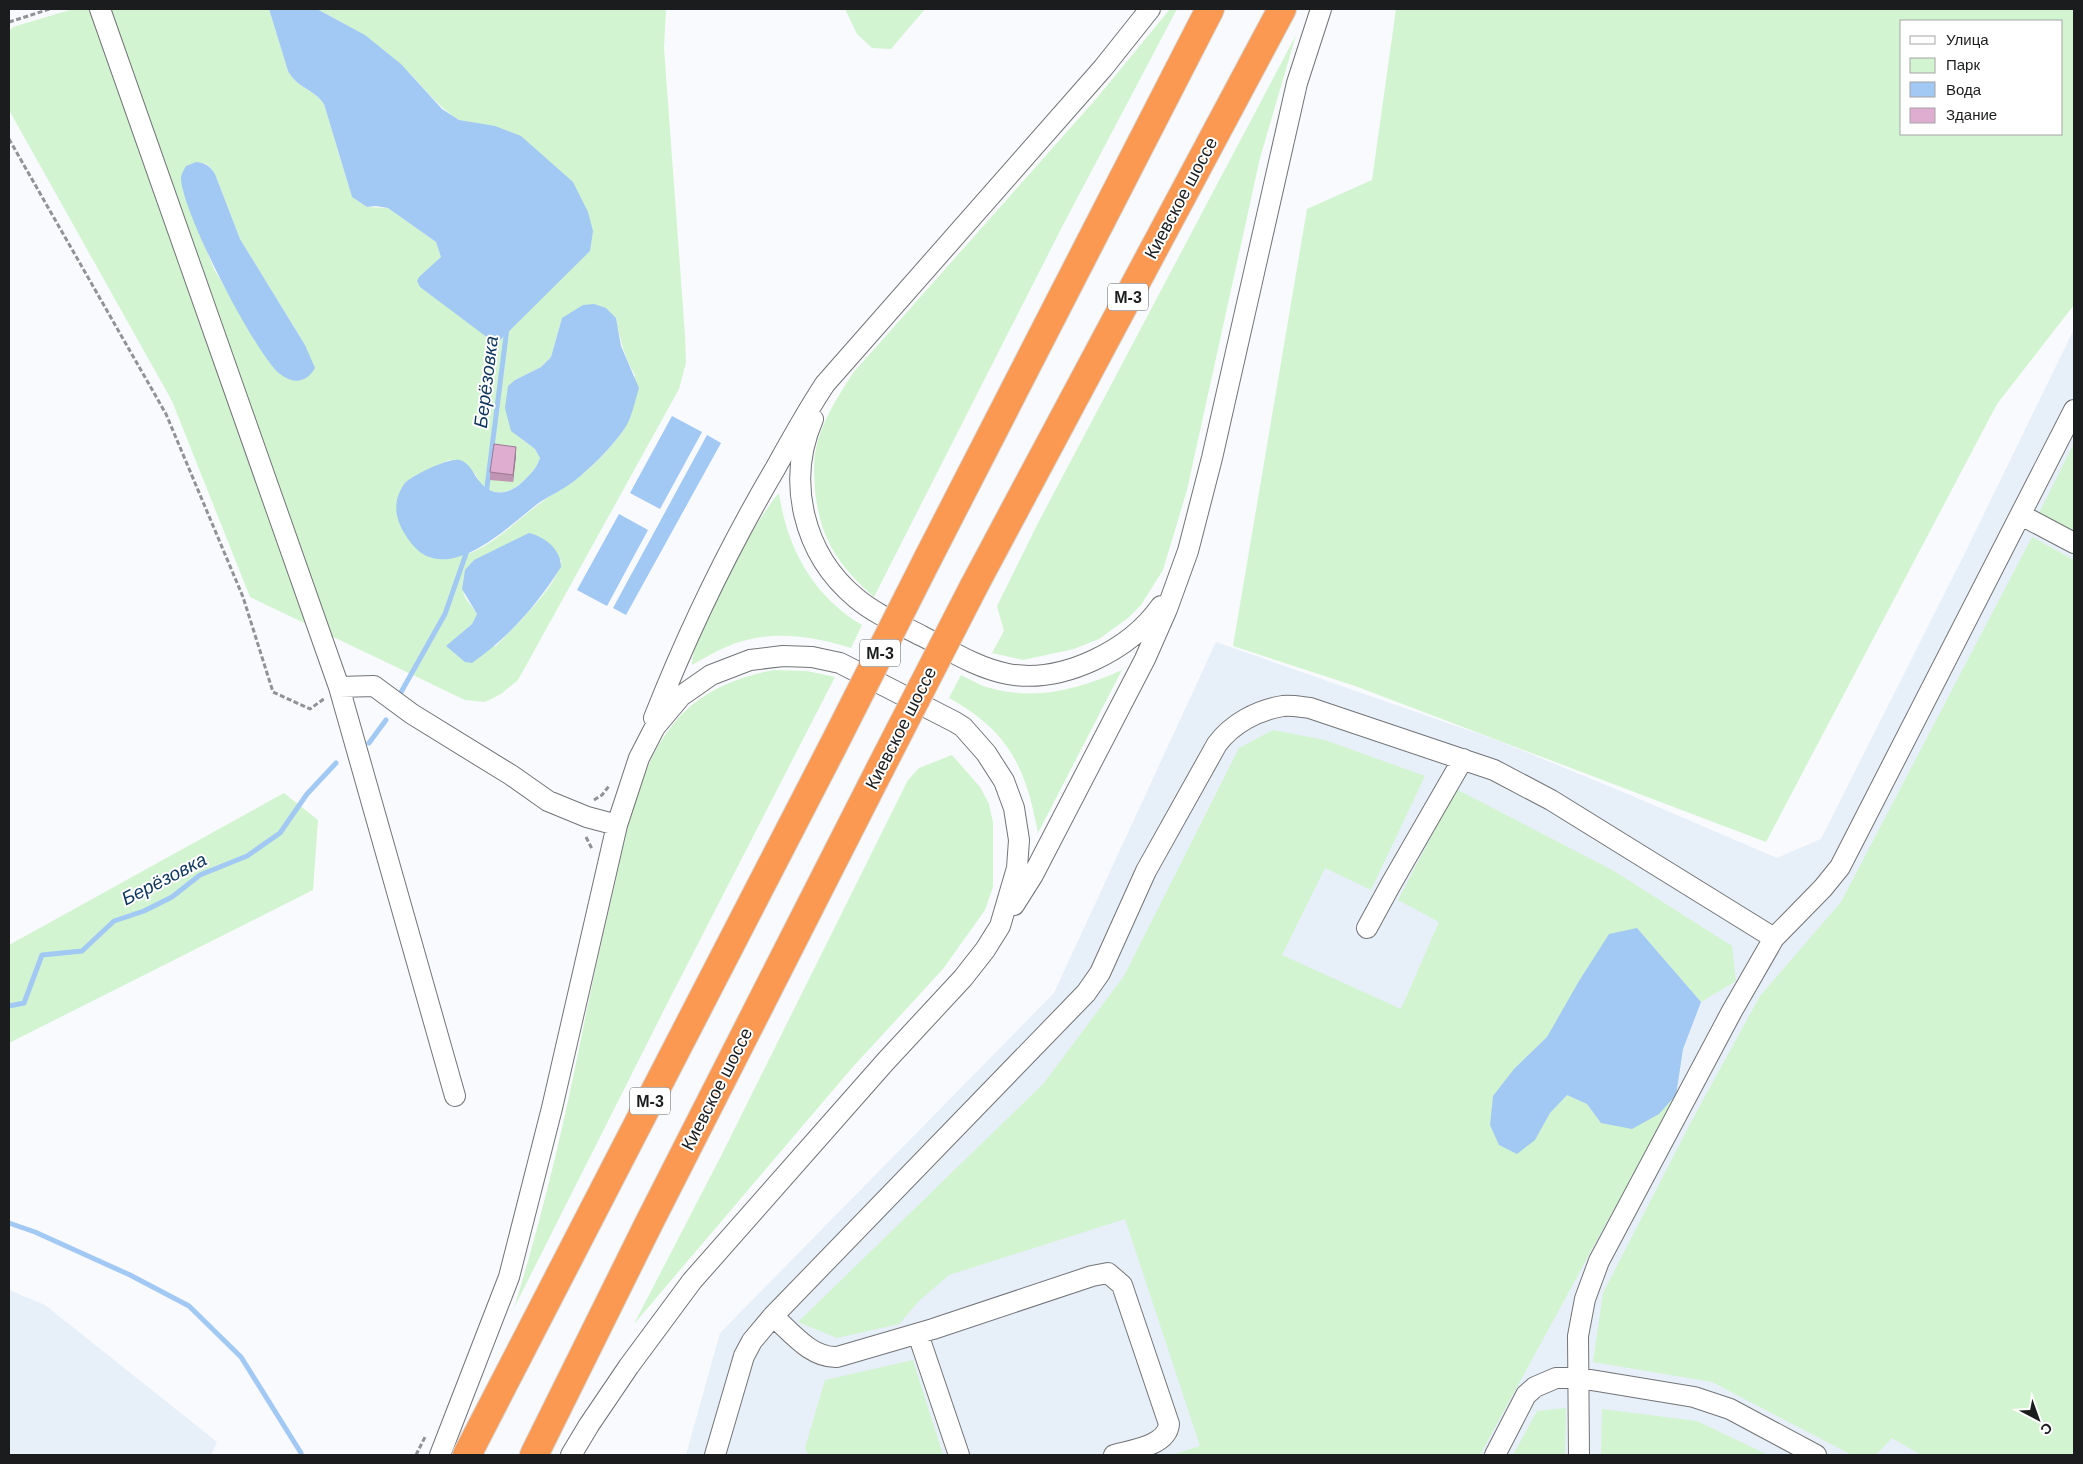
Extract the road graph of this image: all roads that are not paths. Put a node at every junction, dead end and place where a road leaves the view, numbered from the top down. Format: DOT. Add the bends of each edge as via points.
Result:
graph roads {
  1 [pos="100,9"];
  2 [pos="1150,9"];
  3 [pos="1210,9"];
  4 [pos="1282,9"];
  5 [pos="1321,9"];
  6 [pos="852,352"];
  7 [pos="2074,410"];
  8 [pos="2021,515"];
  9 [pos="2074,543"];
  10 [pos="1176,584"];
  11 [pos="339,687"];
  12 [pos="643,748"];
  13 [pos="1463,759"];
  14 [pos="617,825"];
  15 [pos="1000,926"];
  16 [pos="1367,928"];
  17 [pos="1774,938"];
  18 [pos="455,1096"];
  19 [pos="773,1316"];
  20 [pos="918,1334"];
  21 [pos="1579,1378"];
  22 [pos="440,1455"];
  23 [pos="467,1455"];
  24 [pos="534,1455"];
  25 [pos="571,1455"];
  26 [pos="715,1455"];
  27 [pos="959,1455"];
  28 [pos="1114,1455"];
  29 [pos="1495,1455"];
  30 [pos="1579,1455"];
  31 [pos="1816,1455"];
  1 -- 11 [label="street"];
  2 -- 6 [label="street" via="1096,75"];
  3 -- 23 [label="highway, М-3, bridge"];
  4 -- 24 [label="highway, Киевское шоссе / М-3, bridge" via="974,586"];
  5 -- 10 [label="street" via="1297,83 1212,458"];
  6 -- 10 [label="street" via="808,429 801,462 800,495 810,534 829,568 850,593 873,610 980,665 1008,674 1056,672 1090,662 1124,643 1146,624"];
  6 -- 12 [label="street" via="807,411 733,542 681,653"];
  7 -- 8 [label="street"];
  8 -- 9 [label="street"];
  8 -- 17 [label="street" via="1840,867"];
  10 -- 15 [label="street" via="1145,659 1033,875"];
  11 -- 14 [label="street" via="374,686 548,801"];
  11 -- 18 [label="street"];
  12 -- 14 [label="street"];
  12 -- 15 [label="street" via="662,718 682,696 699,682 724,669 750,660 783,656 812,657 840,663 963,727 998,772 1012,799 1018,840 1014,885"];
  13 -- 16 [label="street"];
  13 -- 17 [label="street" via="1494,770 1551,800"];
  13 -- 19 [label="street" via="1310,708 1284,706 1245,719 1232,728 1217,744 1146,871 1103,967 1086,993"];
  14 -- 22 [label="street" via="514,1260"];
  15 -- 25 [label="street" via="963,978 692,1282 629,1366"];
  17 -- 21 [label="street" via="1732,1010 1599,1261 1585,1300 1578,1336"];
  19 -- 20 [label="street" via="807,1347 827,1357 838,1357"];
  19 -- 26 [label="street" via="744,1356"];
  20 -- 27 [label="street"];
  20 -- 28 [label="street" via="1092,1276 1103,1273 1113,1276 1122,1284 1169,1424 1166,1433 1157,1441"];
  21 -- 29 [label="street" via="1556,1378 1535,1387 1526,1396"];
  21 -- 30 [label="street"];
  21 -- 31 [label="street" via="1694,1397 1730,1409"];
}
